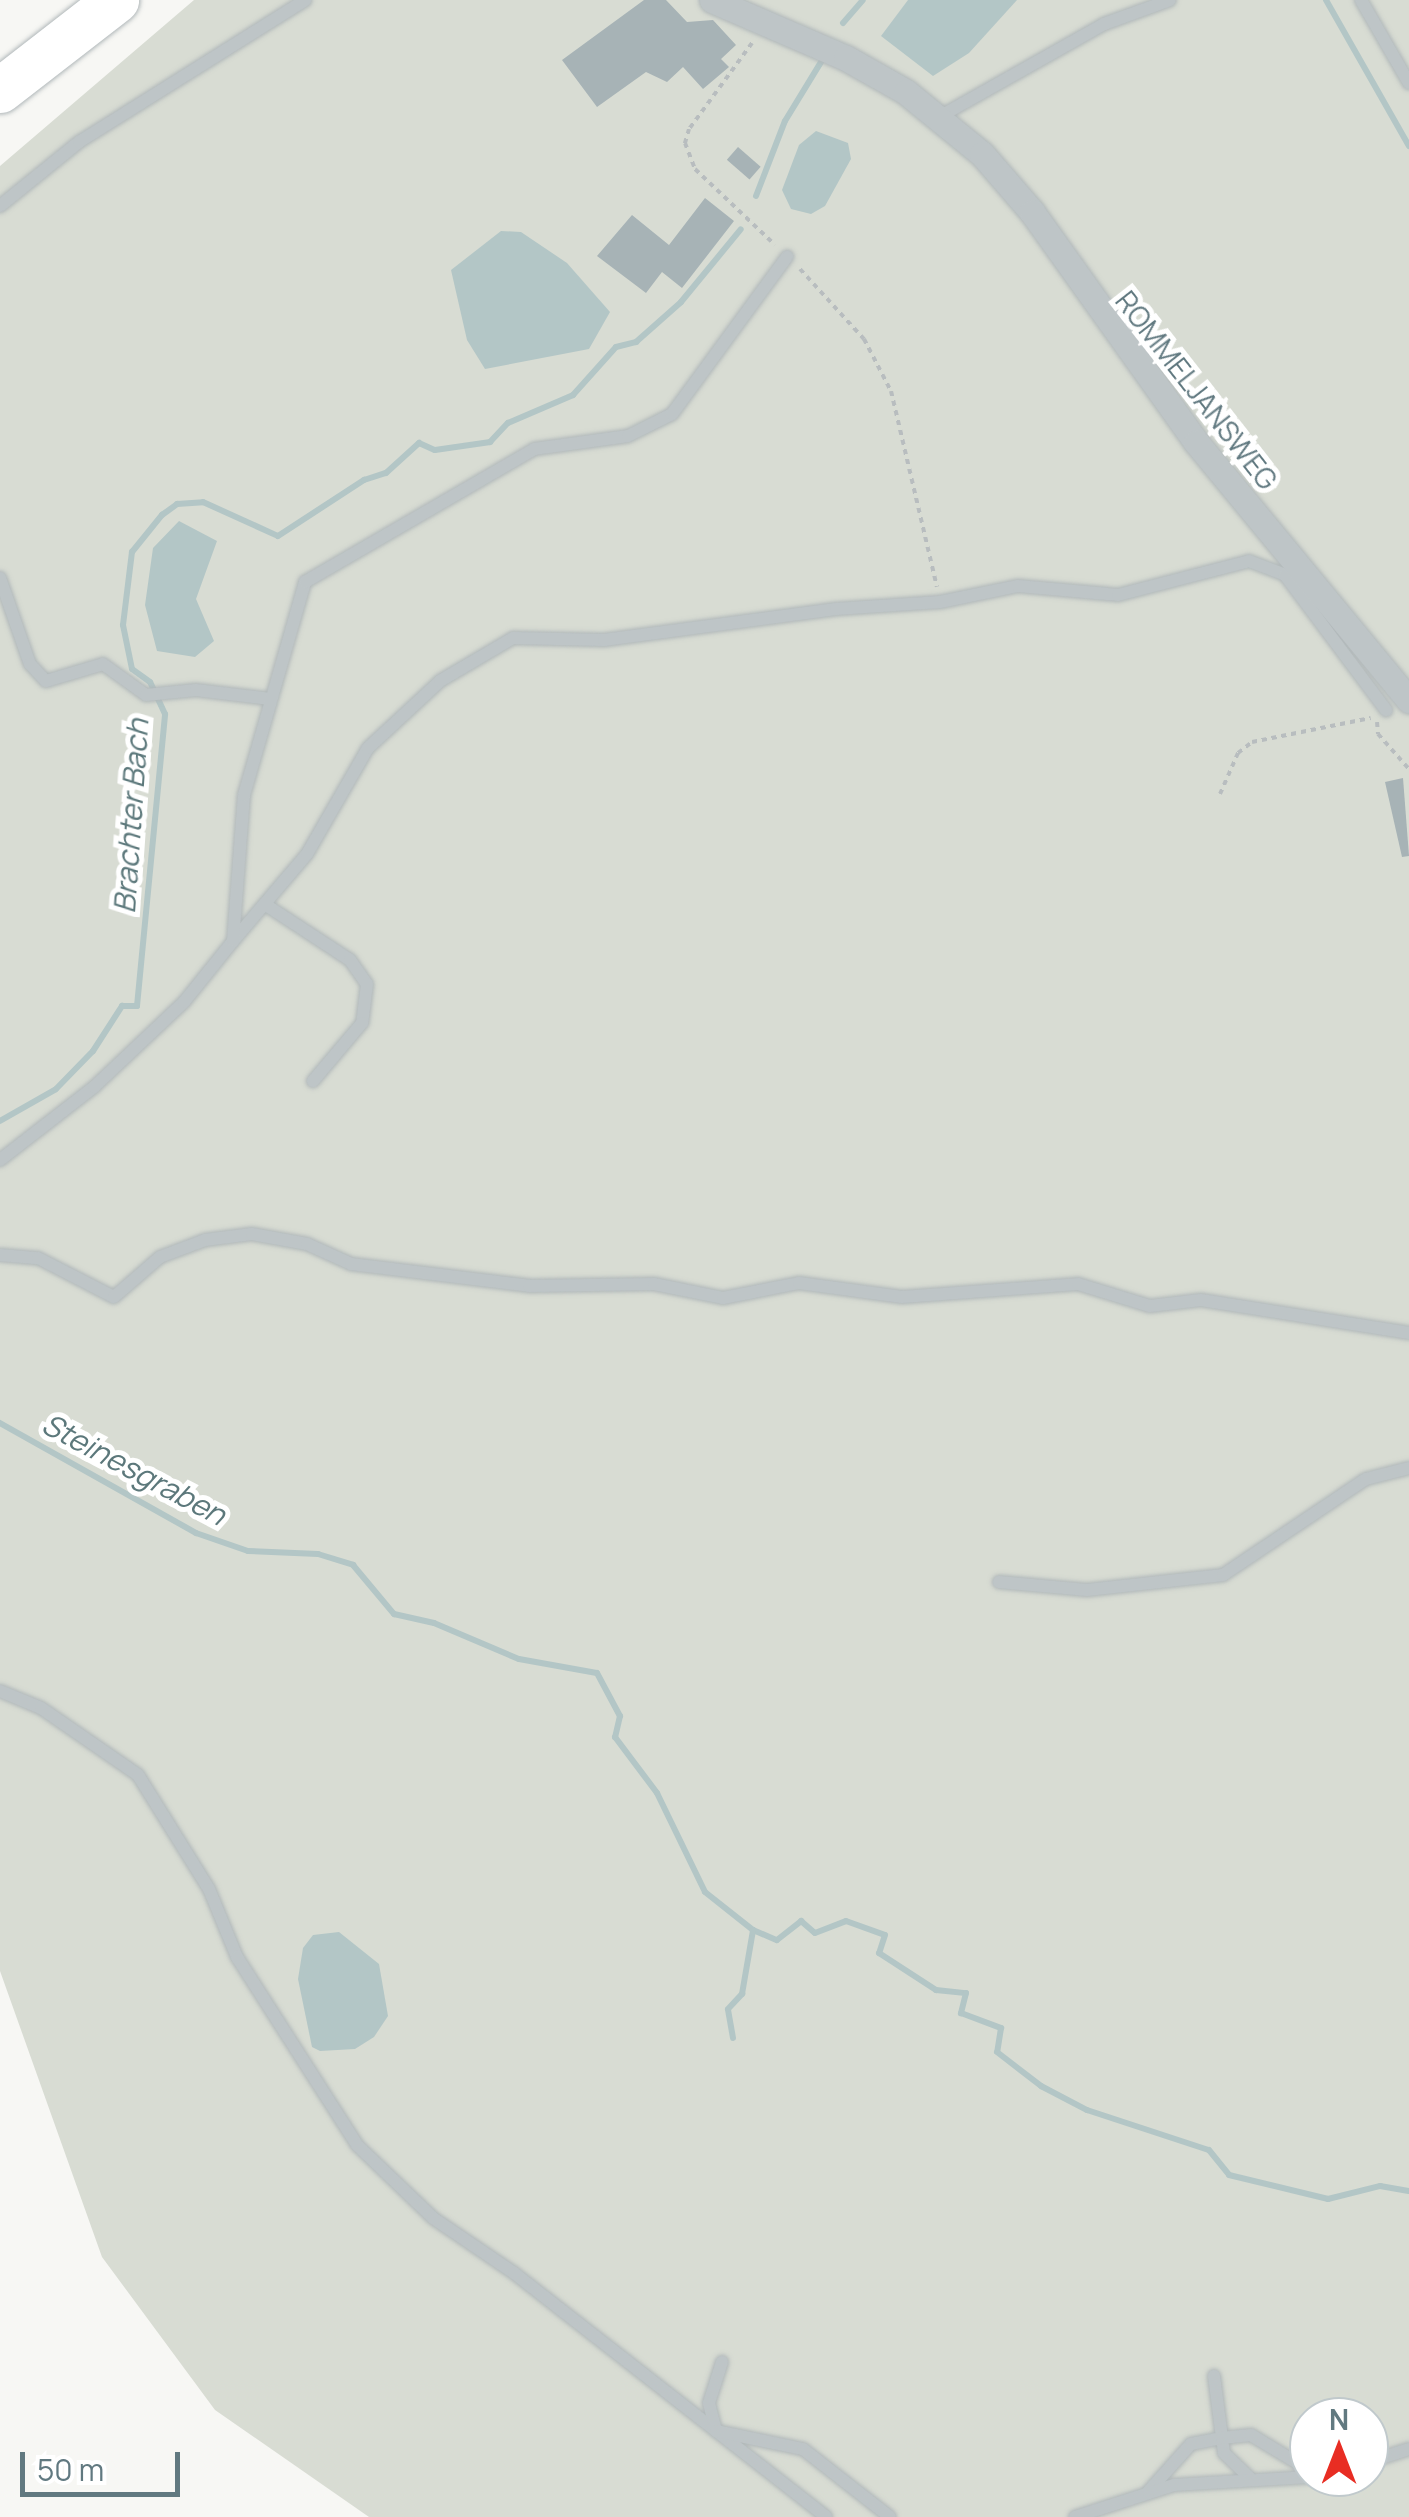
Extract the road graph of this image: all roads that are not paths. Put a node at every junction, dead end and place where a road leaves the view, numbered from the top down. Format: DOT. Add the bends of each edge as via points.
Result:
graph roads {
  1 [pos="116,0"];
  2 [pos="305,0"];
  3 [pos="712,0"];
  4 [pos="1170,0"];
  5 [pos="1361,0"];
  6 [pos="1409,84"];
  7 [pos="0,90"];
  8 [pos="939,117"];
  9 [pos="0,206"];
  10 [pos="786,257"];
  11 [pos="0,578"];
  12 [pos="270,699"];
  13 [pos="1398,703"];
  14 [pos="269,907"];
  15 [pos="233,941"];
  16 [pos="313,1081"];
  17 [pos="0,1160"];
  18 [pos="0,1255"];
  19 [pos="1409,1332"];
  20 [pos="1409,1468"];
  21 [pos="998,1582"];
  22 [pos="0,1691"];
  23 [pos="722,2362"];
  24 [pos="1214,2376"];
  25 [pos="716,2431"];
  26 [pos="1222,2438"];
  27 [pos="1289,2460"];
  28 [pos="1289,2475"];
  29 [pos="1252,2480"];
  30 [pos="1145,2495"];
  31 [pos="826,2517"];
  32 [pos="890,2517"];
  33 [pos="1075,2517"];
  1 -- 7 [label="highway"];
  2 -- 9 [label="lane" via="79,142"];
  3 -- 8 [label="street, ROMMELJANSWEG" via="846,58"];
  4 -- 8 [label="lane" via="1104,24"];
  5 -- 6 [label="lane"];
  8 -- 13 [label="street, ROMMELJANSWEG" via="1032,212 1196,442"];
  10 -- 12 [label="lane" via="672,414 628,436 534,448 305,582"];
  11 -- 12 [label="lane" via="40,678 60,682 103,664 149,695 177,690"];
  12 -- 15 [label="lane" via="244,795"];
  13 -- 14 [label="lane" via="1285,575 1249,561 1118,596 1018,586 940,602 604,640 512,638 440,681 368,748"];
  14 -- 15 [label="lane"];
  14 -- 16 [label="lane" via="350,960 368,984 362,1023"];
  15 -- 17 [label="lane" via="184,1002 94,1087"];
  18 -- 19 [label="lane" via="38,1258 114,1297 160,1257 205,1240 252,1234 307,1244 351,1264 529,1286 654,1284 724,1298 799,1283 902,1297 1078,1284 1150,1306 1201,1300"];
  20 -- 21 [label="lane" via="1366,1479 1223,1575 1087,1590"];
  22 -- 25 [label="lane" via="41,1708 138,1775 209,1889 236,1957 357,2145 433,2218"];
  23 -- 25 [label="lane" via="709,2404"];
  24 -- 26 [label="lane"];
  25 -- 31 [label="lane"];
  25 -- 32 [label="lane" via="803,2449"];
  26 -- 27 [label="lane" via="1250,2434"];
  26 -- 29 [label="lane" via="1224,2452"];
  26 -- 30 [label="lane" via="1191,2444"];
  28 -- 29 [label="lane"];
  29 -- 30 [label="lane" via="1174,2485"];
  30 -- 33 [label="lane"];
}
